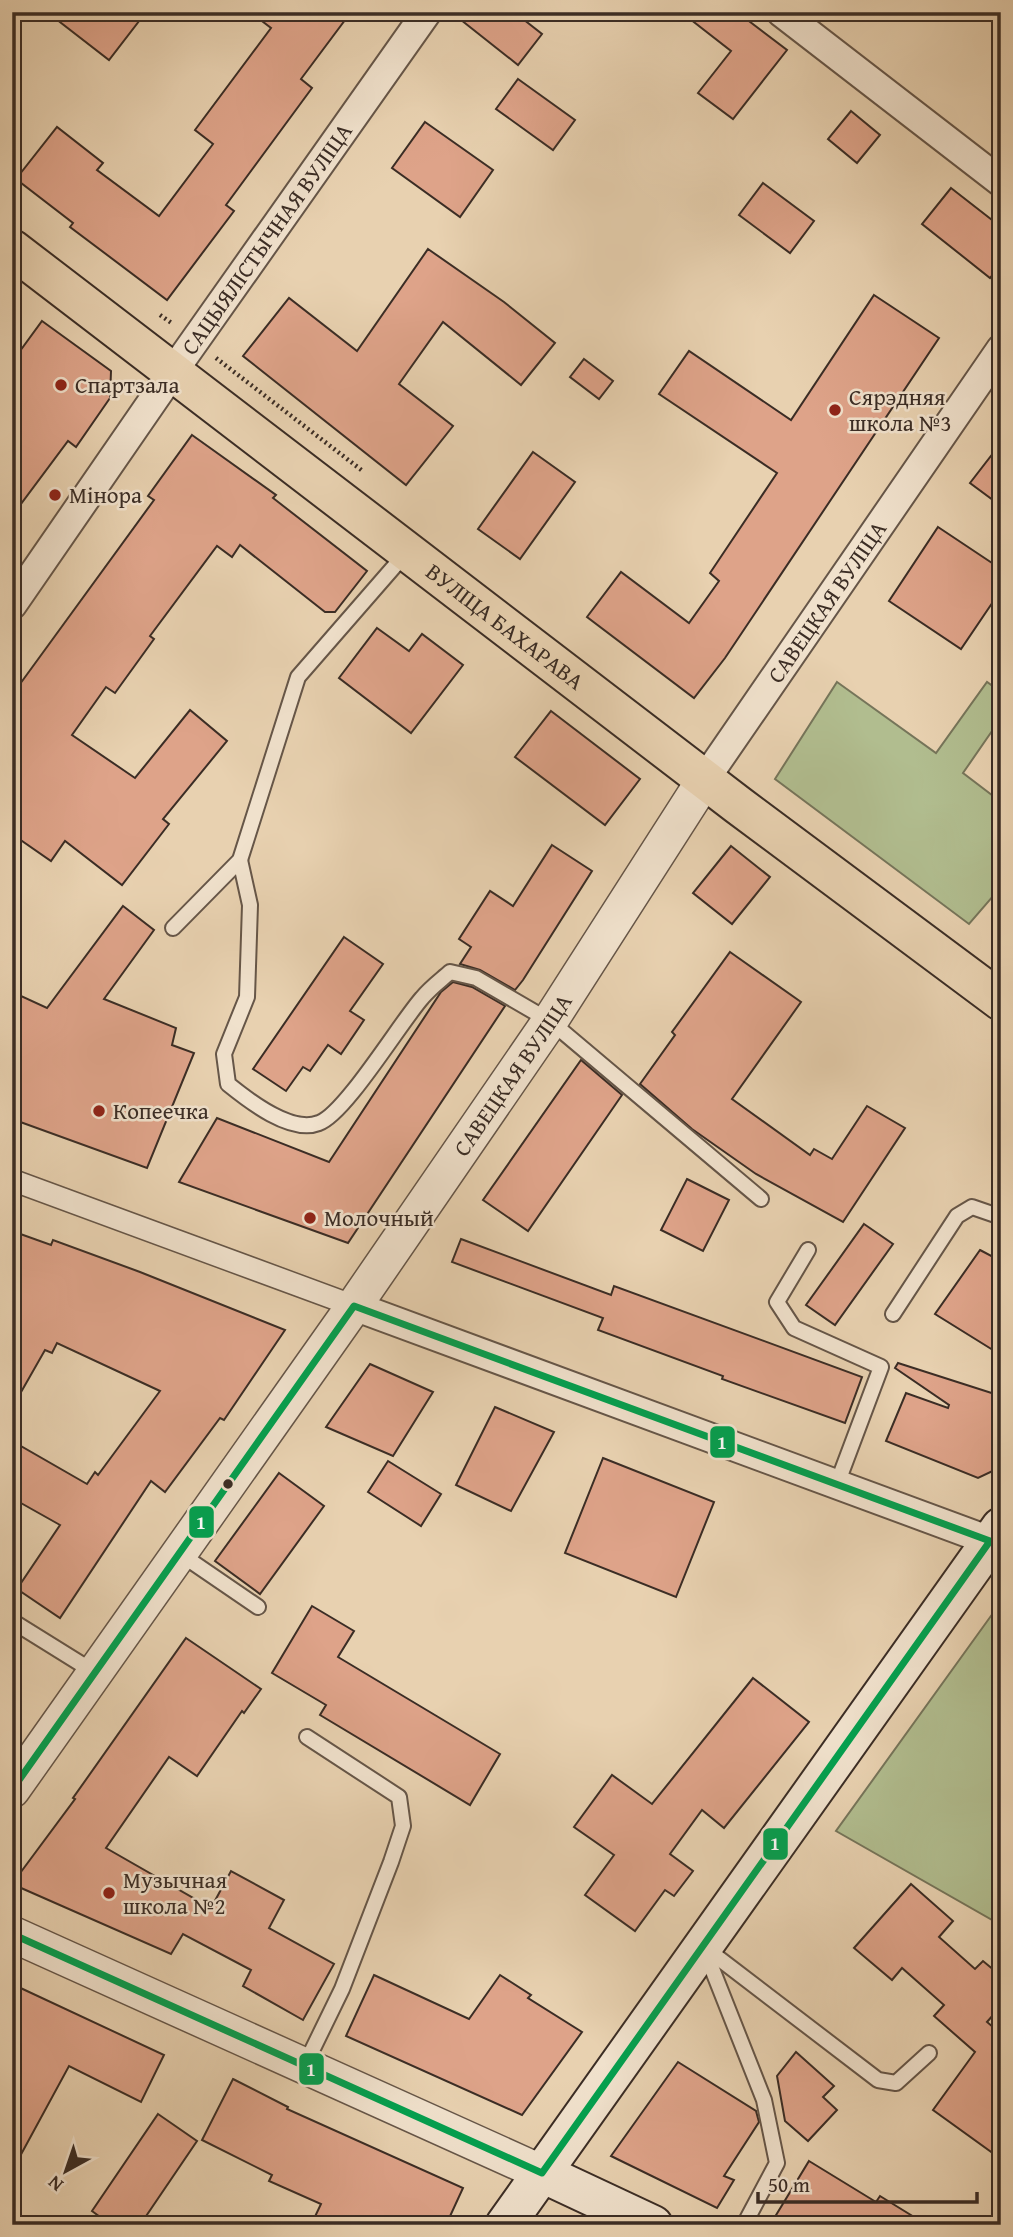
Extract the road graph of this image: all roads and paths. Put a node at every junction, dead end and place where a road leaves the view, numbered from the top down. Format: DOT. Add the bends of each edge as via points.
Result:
graph roads {
  1 [pos="427,12"];
  2 [pos="781,12"];
  3 [pos="1001,183"];
  4 [pos="12,248"];
  5 [pos="1001,349"];
  6 [pos="172,373"];
  7 [pos="407,552"];
  8 [pos="12,605"];
  9 [pos="705,779"];
  10 [pos="240,860"];
  11 [pos="173,928"];
  12 [pos="1001,1001"];
  13 [pos="551,1021"];
  14 [pos="12,1180"];
  15 [pos="761,1199"];
  16 [pos="1001,1217"];
  17 [pos="808,1250"];
  18 [pos="354,1306"];
  19 [pos="893,1314"];
  20 [pos="837,1485"];
  21 [pos="997,1538"];
  22 [pos="179,1553"];
  23 [pos="258,1607"];
  24 [pos="12,1621"];
  25 [pos="95,1673"];
  26 [pos="307,1737"];
  27 [pos="12,1790"];
  28 [pos="12,1934"];
  29 [pos="703,1946"];
  30 [pos="929,2053"];
  31 [pos="304,2066"];
  32 [pos="542,2173"];
  33 [pos="505,2225"];
  34 [pos="653,2225"];
  35 [pos="744,2225"];
  1 -- 6 [label="street, САЦЫЯЛІСТЫЧНАЯ ВУЛІЦА"];
  2 -- 3 [label="street"];
  4 -- 6 [label="main road, ВУЛІЦА БАХАРАВА"];
  5 -- 9 [label="street, САВЕЦКАЯ ВУЛІЦА"];
  6 -- 7 [label="main road, ВУЛІЦА БАХАРАВА"];
  6 -- 8 [label="street, САЦЫЯЛІСТЫЧНАЯ ВУЛІЦА"];
  7 -- 9 [label="main road, ВУЛІЦА БАХАРАВА"];
  7 -- 10 [label="lane" via="298,677"];
  9 -- 12 [label="main road, ВУЛІЦА БАХАРАВА"];
  9 -- 13 [label="street, САВЕЦКАЯ ВУЛІЦА"];
  10 -- 11 [label="lane"];
  10 -- 13 [label="lane" via="250,905 247,997 224,1055 228,1084 254,1105 295,1125 319,1123 340,1107 423,996 450,972 476,978"];
  13 -- 15 [label="lane"];
  13 -- 18 [label="street, САВЕЦКАЯ ВУЛІЦА"];
  14 -- 18 [label="street"];
  16 -- 19 [label="lane" via="972,1207 957,1216"];
  17 -- 20 [label="lane" via="777,1302 794,1328 881,1367"];
  18 -- 20 [label="street"];
  18 -- 22 [label="street, САВЕЦКАЯ ВУЛІЦА"];
  20 -- 21 [label="street"];
  21 -- 29 [label="main road"];
  22 -- 23 [label="lane"];
  22 -- 25 [label="street, САВЕЦКАЯ ВУЛІЦА"];
  24 -- 25 [label="lane"];
  25 -- 27 [label="street, САВЕЦКАЯ ВУЛІЦА"];
  26 -- 31 [label="lane" via="399,1797 403,1826 342,1989"];
  28 -- 31 [label="street"];
  29 -- 30 [label="lane" via="878,2080 896,2083"];
  29 -- 32 [label="main road"];
  29 -- 35 [label="lane" via="764,2100 777,2163"];
  31 -- 32 [label="street"];
  32 -- 33 [label="main road"];
  32 -- 34 [label="main road"];
}
